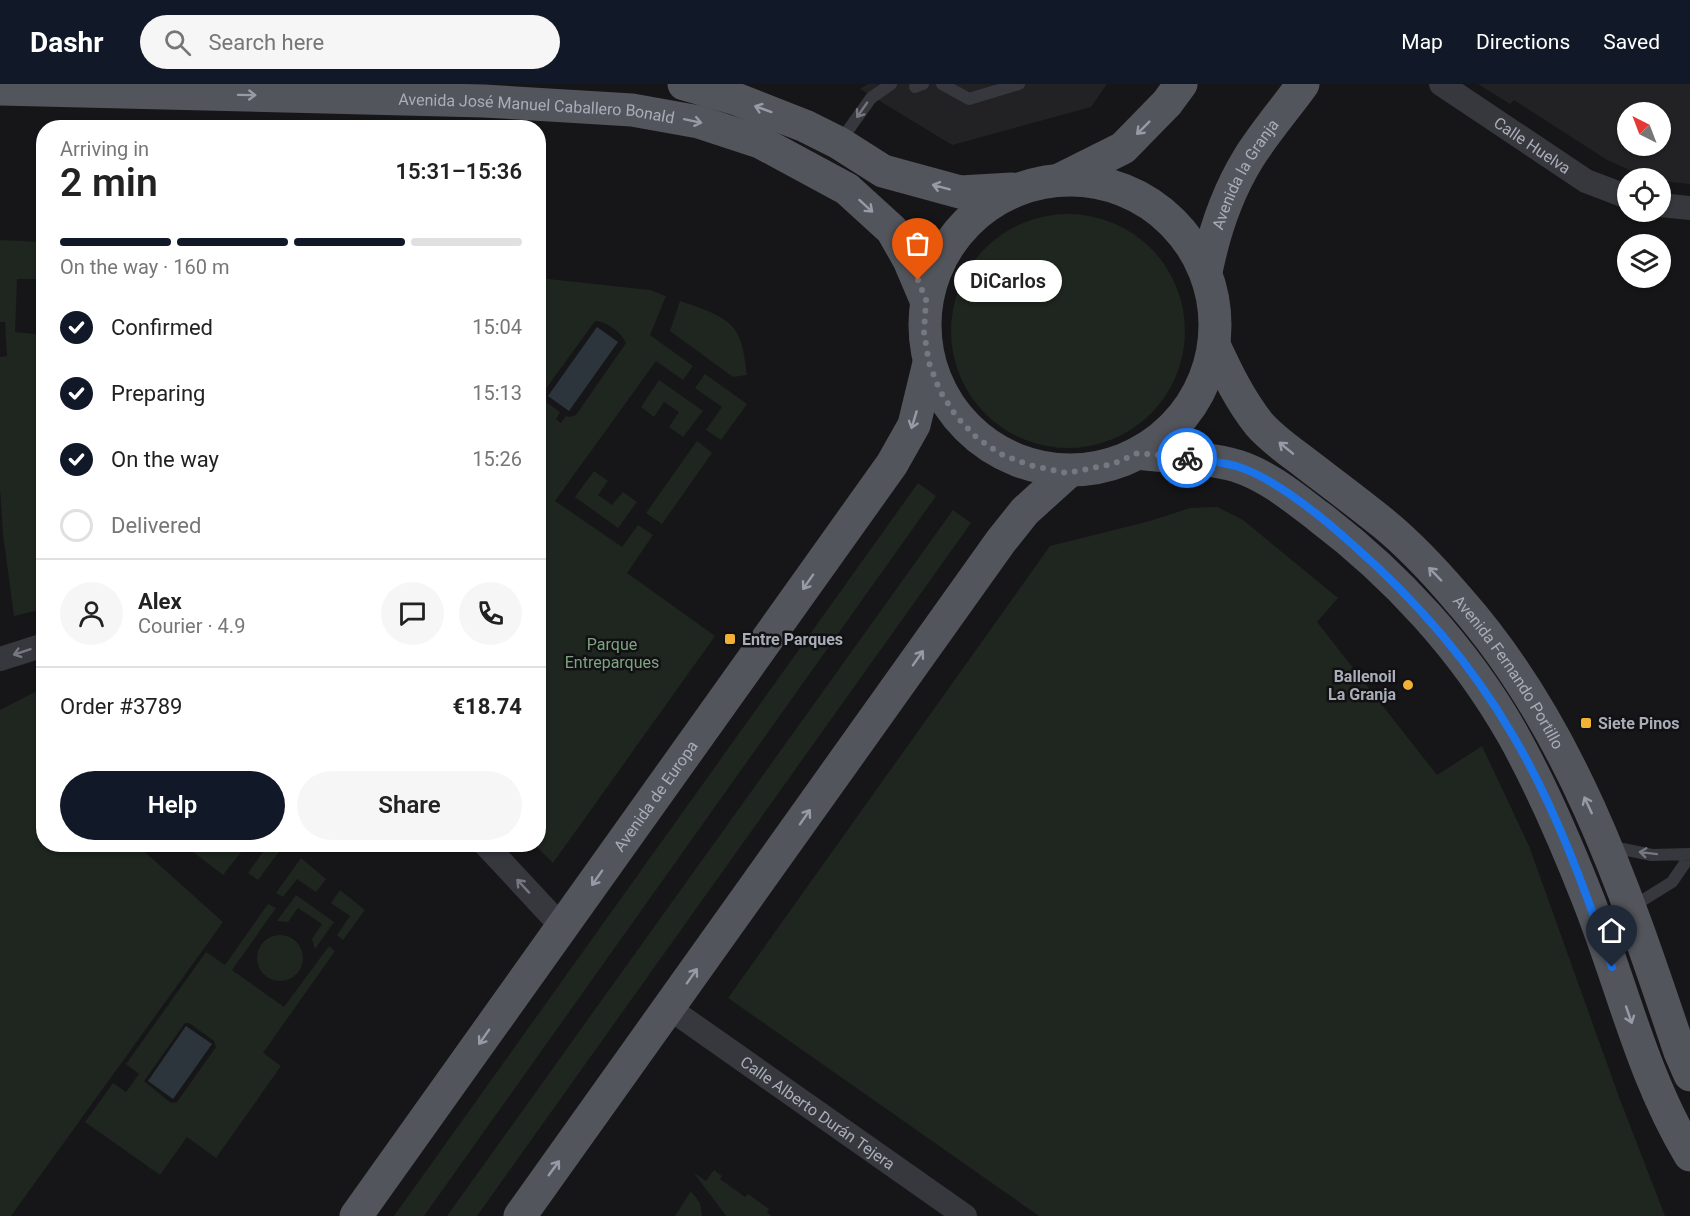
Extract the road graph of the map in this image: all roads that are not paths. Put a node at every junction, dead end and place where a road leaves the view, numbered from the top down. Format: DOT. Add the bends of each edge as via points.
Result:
graph roads {
  1 [pos="684,84"];
  2 [pos="891,84"];
  3 [pos="1019,84"];
  4 [pos="1181,84"];
  5 [pos="1441,84"];
  6 [pos="944,85"];
  7 [pos="1303,86"];
  8 [pos="0,88"];
  9 [pos="839,143"];
  10 [pos="1059,180"];
  11 [pos="1019,189"];
  12 [pos="1617,193"];
  13 [pos="1671,206"];
  14 [pos="1690,208"];
  15 [pos="1206,272"];
  16 [pos="926,300"];
  17 [pos="1214,345"];
  18 [pos="929,363"];
  19 [pos="1138,453"];
  20 [pos="1067,473"];
  21 [pos="36,648"];
  22 [pos="0,659"];
  23 [pos="1606,846"];
  24 [pos="492,852"];
  25 [pos="1690,855"];
  26 [pos="1631,908"];
  27 [pos="562,927"];
  28 [pos="669,1008"];
  29 [pos="1690,1075"];
  30 [pos="1690,1155"];
  31 [pos="356,1216"];
  32 [pos="520,1216"];
  33 [pos="965,1216"];
  9 -- 1 [label="main road, one-way" via="771,111"];
  2 -- 9 [label="lane, one-way" via="871,98"];
  3 -- 6 [label="lane" via="969,99"];
  4 -- 10 [label="main road, one-way" via="1167,104 1123,148"];
  5 -- 12 [label="street, Calle Huelva" via="1586,181"];
  7 -- 15 [label="main road, Avenida la Granja" via="1248,159 1226,199"];
  8 -- 16 [label="main road, Avenida José Manuel Caballero Bonald, one-way" via="484,101 632,110 699,122 760,142 847,189 892,230"];
  11 -- 9 [label="main road, one-way" via="960,192 883,171"];
  10 -- 11 [label="main road, Avenida de Europa"];
  10 -- 15 [label="main road, Avenida de Europa" via="1096,182 1131,193 1163,213 1188,239"];
  11 -- 16 [label="main road, Avenida de Europa" via="986,206 958,232 938,264"];
  13 -- 14 [label="street"];
  15 -- 17 [label="main road, Avenida de Europa" via="1214,308"];
  16 -- 18 [label="main road, Avenida de Europa" via="924,332"];
  17 -- 19 [label="main road, Avenida de Europa" via="1205,379 1189,408 1166,434"];
  23 -- 17 [label="main road, Avenida Fernando Portillo, one-way" via="1540,710 1485,631 1385,525 1260,425 1238,395"];
  18 -- 20 [label="main road, Avenida de Europa" via="940,391 977,438 1001,454 1029,465"];
  18 -- 27 [label="main road, Avenida de Europa, one-way" via="914,425 892,464"];
  19 -- 20 [label="main road, Avenida de Europa" via="1113,464"];
  19 -- 30 [label="main road, Avenida Fernando Portillo, one-way" via="1238,466 1280,488 1377,566 1456,651 1512,734 1539,786 1589,900 1657,1091"];
  28 -- 20 [label="main road, one-way" via="1001,541 1025,511"];
  21 -- 22 [label="street, one-way"];
  25 -- 23 [label="lane, one-way" via="1652,855"];
  23 -- 26 [label="main road, Avenida Fernando Portillo"];
  27 -- 24 [label="street, one-way"];
  25 -- 26 [label="lane" via="1672,882"];
  26 -- 29 [label="main road, Avenida Fernando Portillo"];
  27 -- 31 [label="main road, Avenida de Europa, one-way"];
  32 -- 28 [label="main road, one-way"];
  28 -- 33 [label="street, Calle Alberto Durán Tejera"];
}
